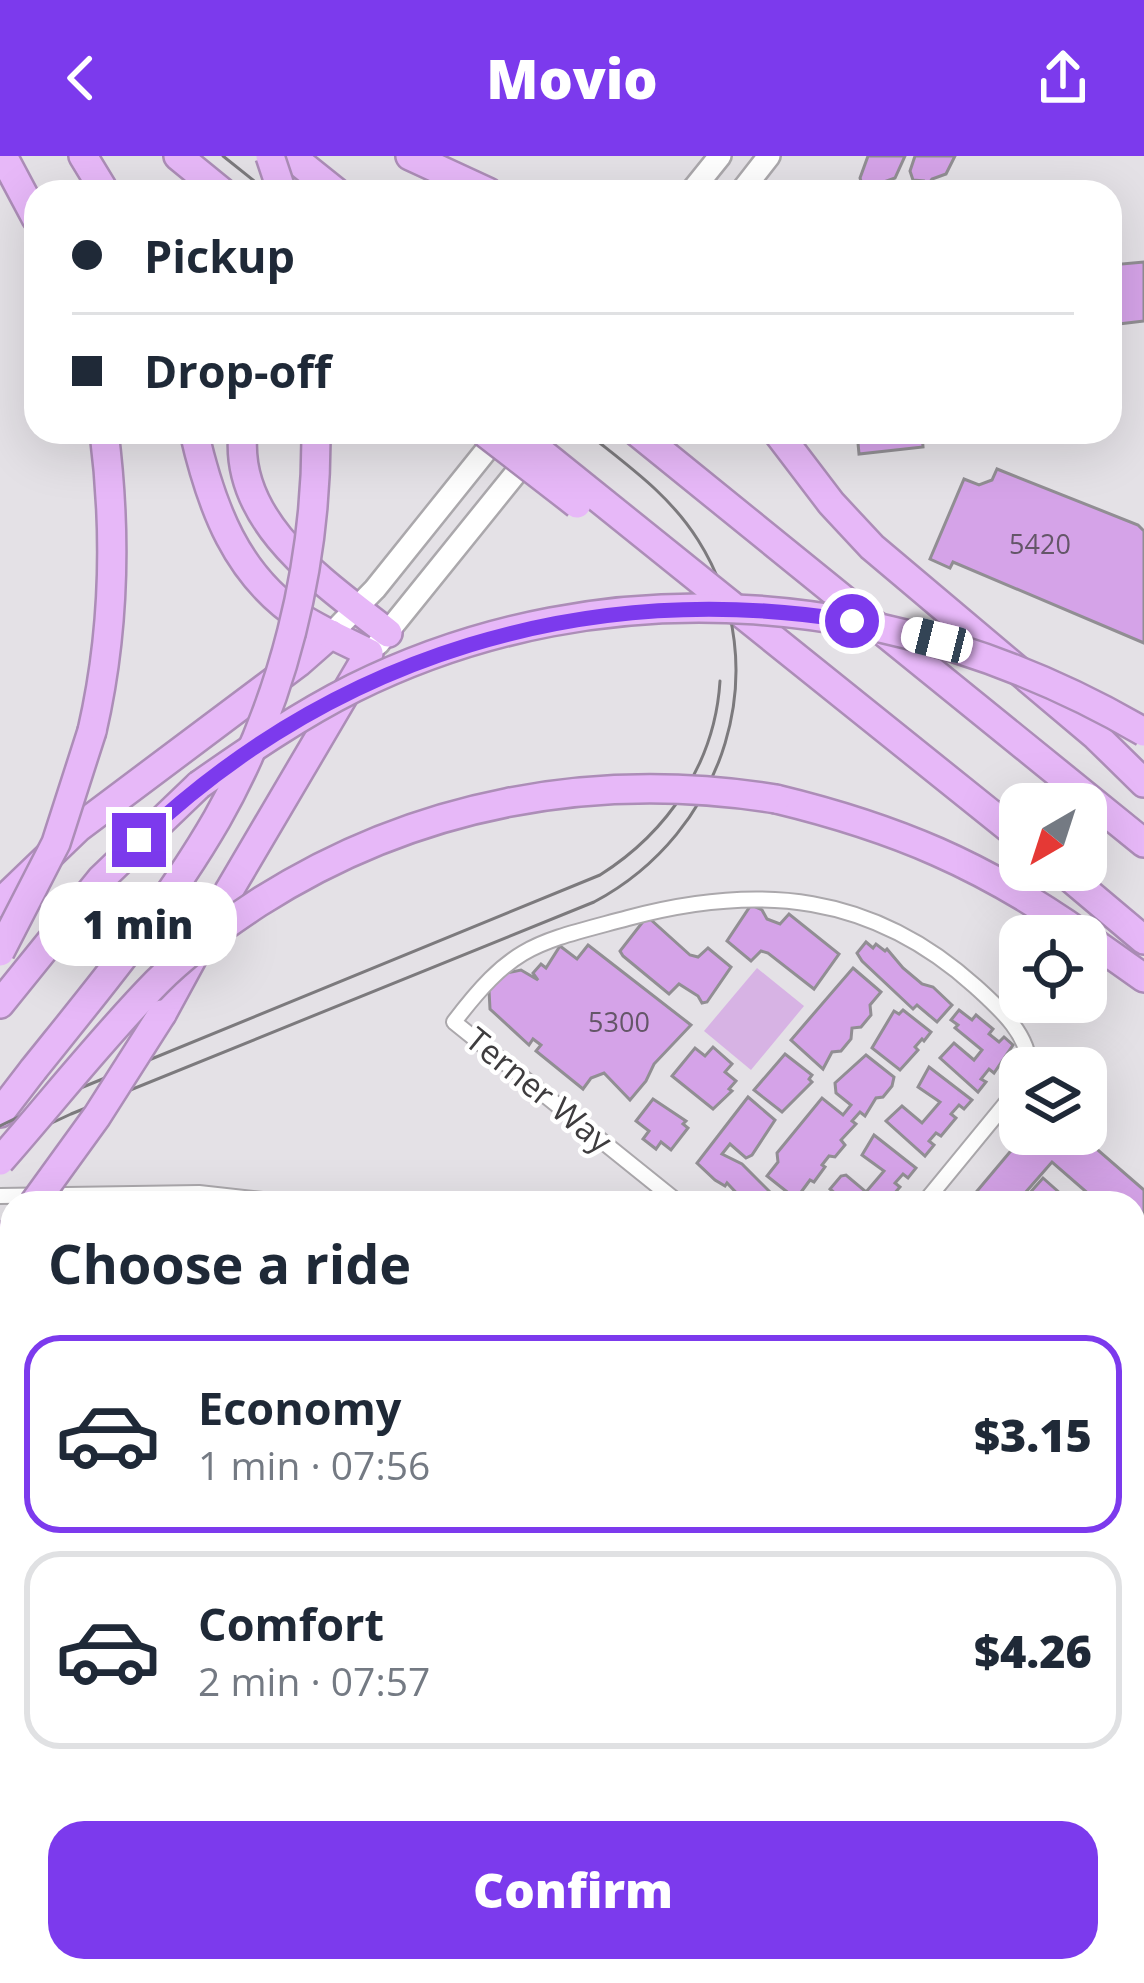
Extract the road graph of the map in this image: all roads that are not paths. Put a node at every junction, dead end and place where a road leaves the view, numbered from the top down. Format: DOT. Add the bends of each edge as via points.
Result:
graph roads {
  1 [pos="3,156"];
  2 [pos="178,156"];
  3 [pos="291,156"];
  4 [pos="410,156"];
  5 [pos="720,156"];
  6 [pos="770,156"];
  7 [pos="207,180"];
  8 [pos="321,180"];
  9 [pos="462,180"];
  10 [pos="701,180"];
  11 [pos="751,180"];
  12 [pos="24,195"];
  13 [pos="105,444"];
  14 [pos="197,444"];
  15 [pos="243,444"];
  16 [pos="315,444"];
  17 [pos="492,444"];
  18 [pos="500,444"];
  19 [pos="532,444"];
  20 [pos="539,444"];
  21 [pos="652,444"];
  22 [pos="786,444"];
  23 [pos="689,570"];
  24 [pos="357,609"];
  25 [pos="331,634"];
  26 [pos="379,644"];
  27 [pos="1144,731"];
  28 [pos="1144,783"];
  29 [pos="999,820"];
  30 [pos="1144,843"];
  31 [pos="1086,891"];
  32 [pos="0,903"];
  33 [pos="1052,915"];
  34 [pos="1144,940"];
  35 [pos="0,952"];
  36 [pos="1107,952"];
  37 [pos="1144,978"];
  38 [pos="0,1004"];
  39 [pos="1026,1047"];
  40 [pos="999,1112"];
  41 [pos="0,1113"];
  42 [pos="0,1161"];
  43 [pos="43,1191"];
  44 [pos="664,1191"];
  45 [pos="935,1191"];
  1 -- 12 [label="highway"];
  2 -- 7 [label="highway"];
  3 -- 8 [label="highway"];
  4 -- 9 [label="highway"];
  5 -- 10 [label="main road"];
  6 -- 11 [label="main road"];
  13 -- 35 [label="highway, bridge" via="114,557 92,731 56,843"];
  14 -- 25 [label="highway" via="213,504 240,556 274,596"];
  15 -- 24 [label="highway" via="256,509"];
  16 -- 41 [label="highway, bridge" via="301,590 240,772 172,890"];
  17 -- 24 [label="main road"];
  18 -- 23 [label="highway, bridge" via="621,538"];
  19 -- 23 [label="highway, bridge"];
  20 -- 26 [label="main road"];
  21 -- 30 [label="highway"];
  22 -- 28 [label="highway" via="872,547"];
  23 -- 29 [label="highway, bridge"];
  24 -- 25 [label="main road"];
  24 -- 26 [label="highway"];
  25 -- 26 [label="highway"];
  25 -- 32 [label="highway" via="78,828"];
  26 -- 43 [label="highway, bridge" via="162,1014"];
  27 -- 38 [label="highway, bridge" via="1028,672 917,634 828,617 651,610 555,622 402,668 314,711 199,785 101,879"];
  31 -- 34 [label="highway"];
  33 -- 42 [label="highway, bridge" via="934,848 776,799 632,787 538,795 433,820 345,855 246,911 158,982"];
  36 -- 37 [label="highway"];
  39 -- 44 [label="street, Terner Way" via="955,968 903,933 820,904 689,902 557,936 504,964 454,1022"];
  40 -- 45 [label="street"];
}
